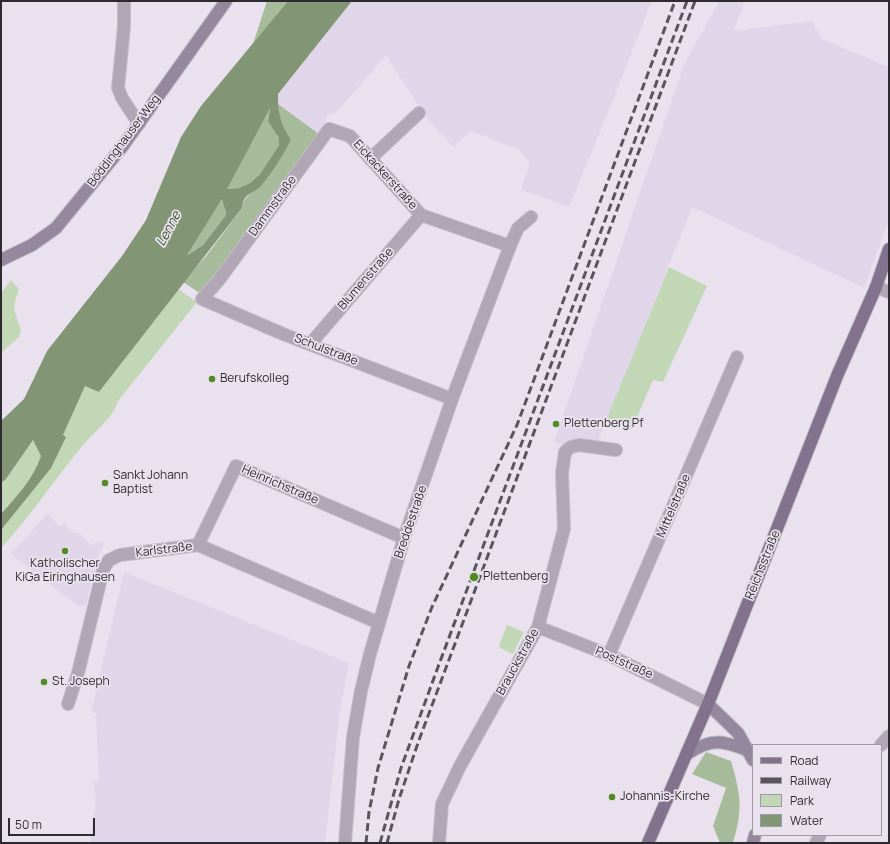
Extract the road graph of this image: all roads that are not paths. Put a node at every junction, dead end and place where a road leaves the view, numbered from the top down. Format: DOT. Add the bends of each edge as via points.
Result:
graph roads {
  1 [pos="124,1"];
  2 [pos="226,1"];
  3 [pos="418,113"];
  4 [pos="139,124"];
  5 [pos="350,136"];
  6 [pos="370,159"];
  7 [pos="421,215"];
  8 [pos="531,217"];
  9 [pos="510,246"];
  10 [pos="889,249"];
  11 [pos="1,260"];
  12 [pos="876,287"];
  13 [pos="889,292"];
  14 [pos="202,299"];
  15 [pos="311,343"];
  16 [pos="737,357"];
  17 [pos="452,399"];
  18 [pos="616,450"];
  19 [pos="404,538"];
  20 [pos="198,545"];
  21 [pos="379,623"];
  22 [pos="538,627"];
  23 [pos="610,655"];
  24 [pos="68,704"];
  25 [pos="708,704"];
  26 [pos="889,736"];
  27 [pos="882,744"];
  28 [pos="687,754"];
  29 [pos="751,755"];
  30 [pos="345,843"];
  31 [pos="439,843"];
  32 [pos="648,843"];
  1 -- 4 [label="street" via="118,88"];
  2 -- 4 [label="street, Böddinghauser Weg"];
  3 -- 6 [label="street"];
  4 -- 11 [label="street, Böddinghauser Weg" via="56,228 32,245"];
  5 -- 6 [label="street, Eickackerstraße"];
  5 -- 14 [label="street, Dammstraße" via="329,129 219,280"];
  6 -- 7 [label="street, Eickackerstraße"];
  7 -- 9 [label="street, Eickackerstraße"];
  7 -- 15 [label="street, Blumenstraße"];
  8 -- 9 [label="street, Breddestraße" via="518,228"];
  9 -- 17 [label="street, Breddestraße"];
  10 -- 12 [label="main road, Reichsstraße"];
  12 -- 13 [label="street"];
  12 -- 25 [label="main road, Reichsstraße"];
  14 -- 15 [label="street, Schulstraße" via="283,334"];
  15 -- 17 [label="street, Schulstraße"];
  16 -- 23 [label="street, Mittelstraße"];
  17 -- 19 [label="street, Breddestraße"];
  18 -- 22 [label="street, Brauckstraße" via="579,445 565,452 562,473 564,529"];
  19 -- 20 [label="street, Heinrichstraße" via="236,466"];
  19 -- 21 [label="street, Breddestraße"];
  20 -- 21 [label="street, Karlstraße"];
  20 -- 24 [label="street, Karlstraße" via="120,555 109,560 103,570"];
  21 -- 30 [label="street, Breddestraße" via="356,717"];
  22 -- 23 [label="street, Poststraße"];
  22 -- 31 [label="street, Brauckstraße" via="460,766 442,804"];
  23 -- 25 [label="street, Poststraße"];
  25 -- 28 [label="main road, Reichsstraße"];
  25 -- 29 [label="street" via="738,733"];
  26 -- 27 [label="street"];
  28 -- 29 [label="street" via="699,746 722,742"];
  28 -- 32 [label="main road, Reichsstraße"];
}
